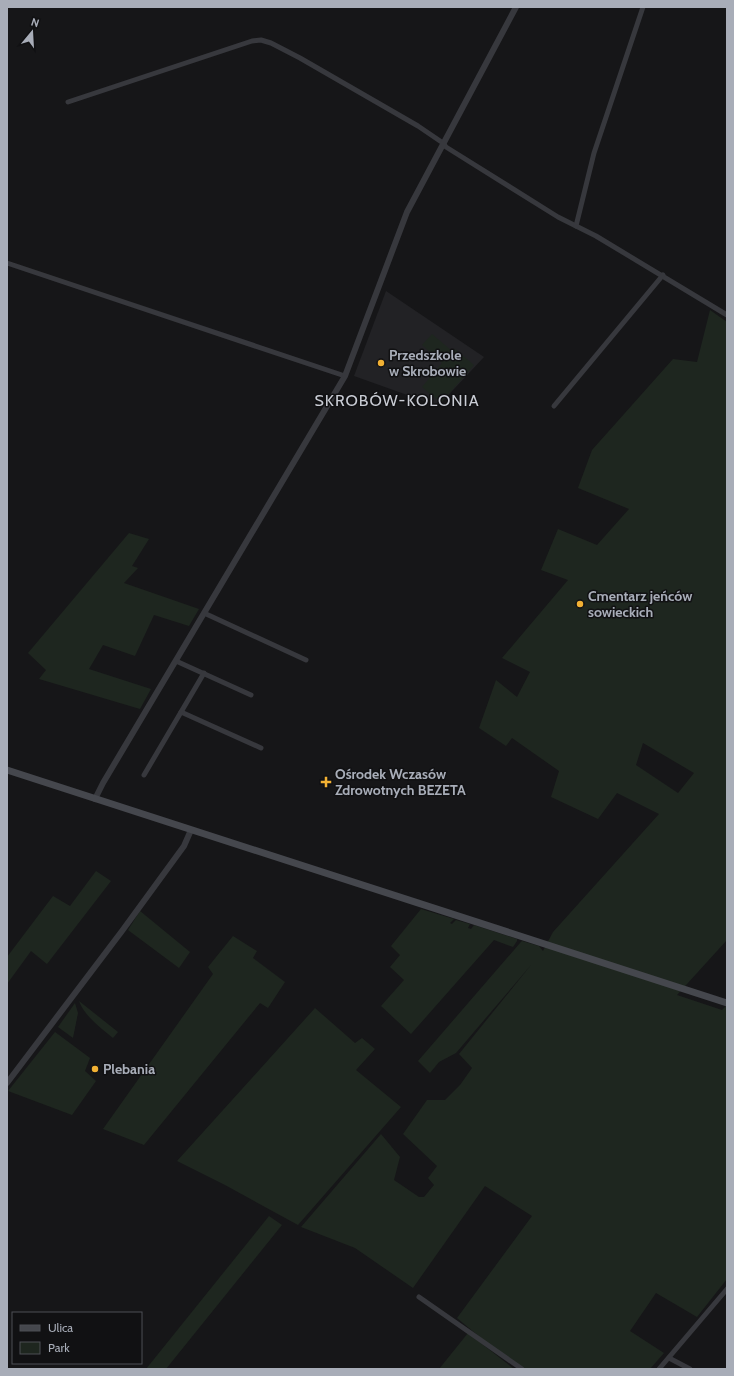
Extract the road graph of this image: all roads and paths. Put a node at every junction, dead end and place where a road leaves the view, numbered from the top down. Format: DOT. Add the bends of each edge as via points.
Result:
graph roads {
  1 [pos="516,7"];
  2 [pos="643,7"];
  3 [pos="68,102"];
  4 [pos="443,143"];
  5 [pos="576,226"];
  6 [pos="7,263"];
  7 [pos="663,275"];
  8 [pos="727,315"];
  9 [pos="345,376"];
  10 [pos="554,406"];
  11 [pos="204,613"];
  12 [pos="176,660"];
  13 [pos="306,660"];
  14 [pos="204,672"];
  15 [pos="251,695"];
  16 [pos="181,712"];
  17 [pos="260,748"];
  18 [pos="7,770"];
  19 [pos="144,775"];
  20 [pos="95,799"];
  21 [pos="191,830"];
  22 [pos="727,1003"];
  23 [pos="7,1083"];
  24 [pos="727,1289"];
  25 [pos="420,1297"];
  26 [pos="669,1358"];
  27 [pos="522,1369"];
  28 [pos="659,1369"];
  29 [pos="690,1369"];
  1 -- 4 [label="street"];
  2 -- 5 [label="street" via="594,153"];
  3 -- 4 [label="street" via="252,40 261,40 333,77"];
  4 -- 5 [label="street" via="540,206"];
  4 -- 9 [label="street" via="398,233"];
  5 -- 7 [label="street"];
  6 -- 9 [label="street"];
  7 -- 8 [label="street"];
  7 -- 10 [label="street"];
  9 -- 11 [label="street"];
  11 -- 12 [label="street"];
  11 -- 13 [label="street"];
  12 -- 14 [label="street"];
  12 -- 20 [label="street"];
  14 -- 15 [label="street"];
  14 -- 16 [label="street"];
  16 -- 17 [label="street"];
  16 -- 19 [label="street"];
  18 -- 20 [label="main road"];
  20 -- 21 [label="main road"];
  21 -- 22 [label="main road"];
  21 -- 23 [label="street" via="184,846"];
  24 -- 26 [label="street"];
  25 -- 27 [label="street"];
  26 -- 28 [label="street"];
  26 -- 29 [label="street"];
}
